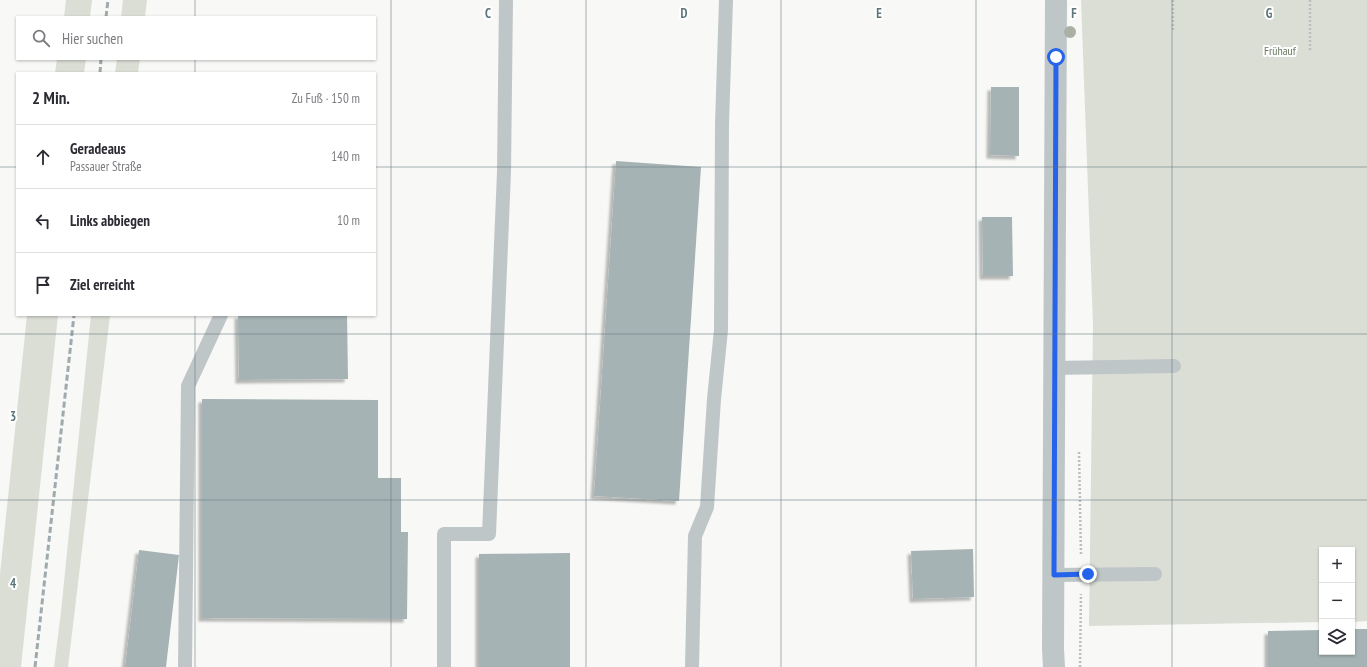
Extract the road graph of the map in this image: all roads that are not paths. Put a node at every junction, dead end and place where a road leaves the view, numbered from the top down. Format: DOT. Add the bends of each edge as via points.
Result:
graph roads {
  1 [pos="506,0"];
  2 [pos="726,0"];
  3 [pos="1056,0"];
  4 [pos="221,316"];
  5 [pos="1174,366"];
  6 [pos="1054,368"];
  7 [pos="1155,574"];
  8 [pos="1054,575"];
  9 [pos="1052,661"];
  10 [pos="185,667"];
  11 [pos="444,667"];
  12 [pos="692,667"];
  1 -- 11 [label="lane" via="504,172 489,534 444,534"];
  2 -- 12 [label="lane" via="722,124 721,330 707,507 695,536"];
  3 -- 6 [label="street"];
  4 -- 10 [label="lane" via="188,386"];
  5 -- 6 [label="lane"];
  6 -- 8 [label="street"];
  7 -- 8 [label="lane"];
  8 -- 9 [label="street"];
}
